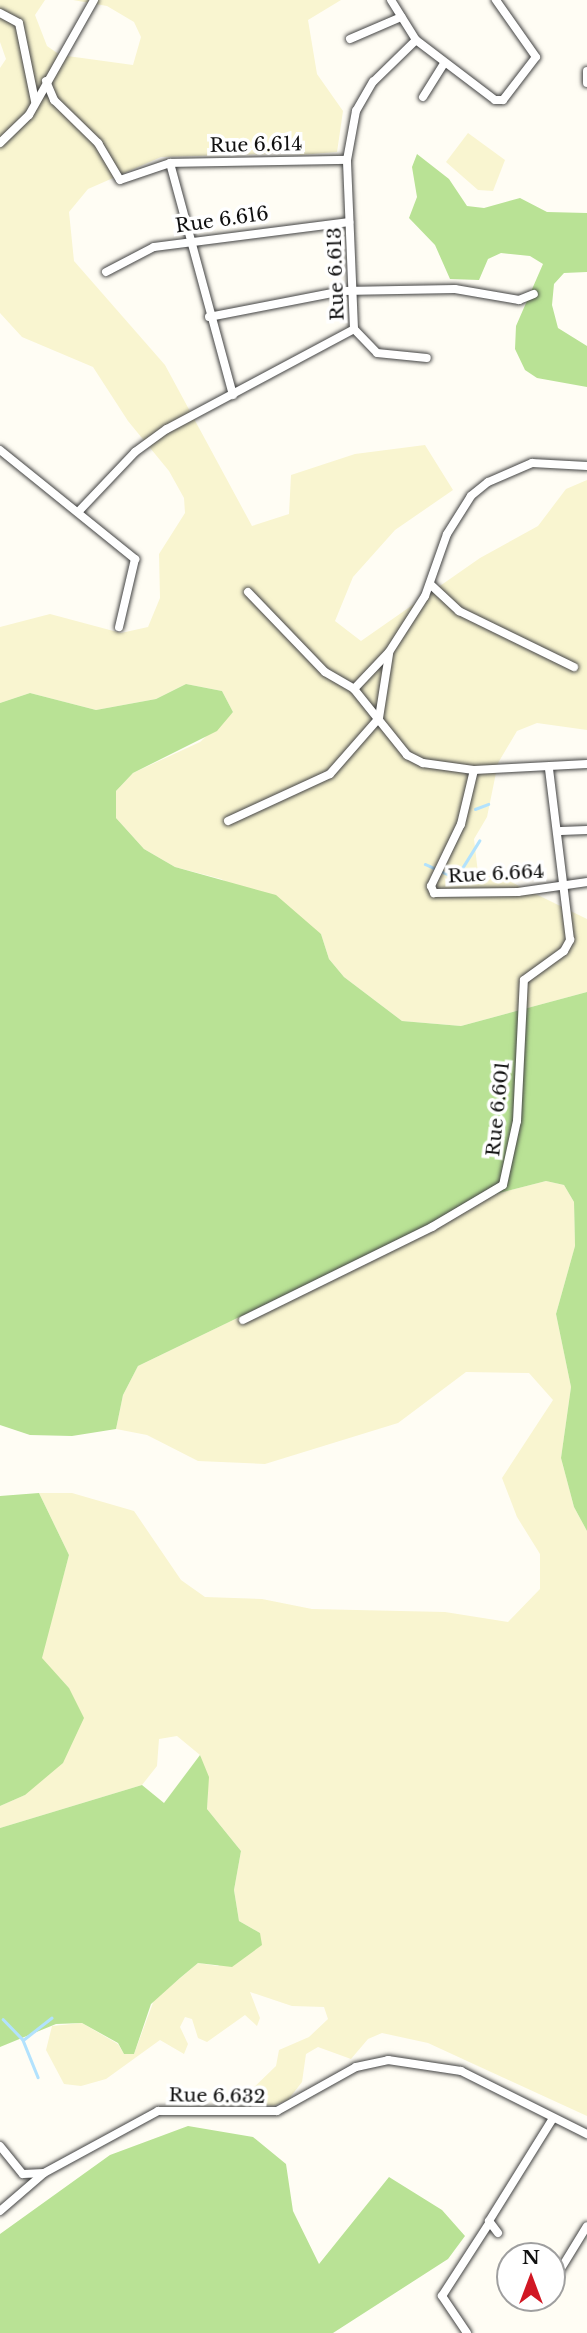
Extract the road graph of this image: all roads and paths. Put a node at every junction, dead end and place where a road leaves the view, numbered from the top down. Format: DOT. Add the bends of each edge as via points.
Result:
graph roads {
  1 [pos="94,0"];
  2 [pos="391,0"];
  3 [pos="496,0"];
  4 [pos="0,13"];
  5 [pos="401,18"];
  6 [pos="350,39"];
  7 [pos="416,40"];
  8 [pos="444,63"];
  9 [pos="587,71"];
  10 [pos="46,81"];
  11 [pos="587,83"];
  12 [pos="423,97"];
  13 [pos="36,101"];
  14 [pos="0,143"];
  15 [pos="347,160"];
  16 [pos="171,165"];
  17 [pos="349,222"];
  18 [pos="188,241"];
  19 [pos="106,272"];
  20 [pos="353,294"];
  21 [pos="534,294"];
  22 [pos="209,317"];
  23 [pos="354,329"];
  24 [pos="427,358"];
  25 [pos="233,395"];
  26 [pos="0,450"];
  27 [pos="587,466"];
  28 [pos="80,510"];
  29 [pos="430,584"];
  30 [pos="248,592"];
  31 [pos="119,627"];
  32 [pos="389,652"];
  33 [pos="574,667"];
  34 [pos="354,689"];
  35 [pos="379,718"];
  36 [pos="587,764"];
  37 [pos="549,768"];
  38 [pos="474,770"];
  39 [pos="228,821"];
  40 [pos="587,830"];
  41 [pos="561,831"];
  42 [pos="587,882"];
  43 [pos="565,884"];
  44 [pos="243,1320"];
  45 [pos="553,2118"];
  46 [pos="587,2134"];
  47 [pos="0,2146"];
  48 [pos="44,2174"];
  49 [pos="0,2211"];
  50 [pos="488,2225"];
  51 [pos="587,2226"];
  52 [pos="498,2233"];
  53 [pos="566,2260"];
  54 [pos="467,2333"];
  1 -- 10 [label="street"];
  2 -- 5 [label="street"];
  3 -- 8 [label="street" via="536,57 498,101"];
  4 -- 13 [label="street" via="19,23"];
  5 -- 6 [label="street"];
  5 -- 7 [label="street"];
  7 -- 8 [label="street"];
  7 -- 15 [label="street, Rue 6.613" via="365,93"];
  8 -- 12 [label="street"];
  9 -- 11 [label="street"];
  10 -- 13 [label="street"];
  10 -- 16 [label="street, Rue 6.614" via="54,100 98,143 120,180"];
  13 -- 14 [label="street" via="20,128"];
  15 -- 16 [label="street, Rue 6.614"];
  15 -- 17 [label="street, Rue 6.613"];
  16 -- 18 [label="street"];
  17 -- 18 [label="street, Rue 6.616"];
  17 -- 20 [label="street, Rue 6.613"];
  18 -- 19 [label="street, Rue 6.616" via="135,253"];
  18 -- 22 [label="street"];
  20 -- 21 [label="street" via="455,289 519,300"];
  20 -- 22 [label="street" via="312,295"];
  20 -- 23 [label="street, Rue 6.613"];
  22 -- 25 [label="street"];
  23 -- 24 [label="street" via="377,353"];
  23 -- 25 [label="street, Rue 6.613" via="285,361"];
  25 -- 28 [label="street, Rue 6.613" via="135,452"];
  26 -- 28 [label="street" via="55,499"];
  27 -- 29 [label="street" via="532,463 488,482 464,506"];
  28 -- 31 [label="street" via="135,559"];
  29 -- 32 [label="street"];
  29 -- 33 [label="street" via="459,611"];
  30 -- 34 [label="street" via="338,684"];
  32 -- 34 [label="street"];
  32 -- 35 [label="street"];
  34 -- 35 [label="street"];
  35 -- 38 [label="street" via="407,755 438,768"];
  35 -- 39 [label="street" via="330,774"];
  36 -- 37 [label="street"];
  37 -- 38 [label="street"];
  37 -- 41 [label="street, Rue 6.601"];
  38 -- 43 [label="street, Rue 6.664" via="461,824 431,886 434,893 518,892"];
  40 -- 41 [label="street"];
  41 -- 43 [label="street, Rue 6.601"];
  42 -- 43 [label="street"];
  43 -- 44 [label="street, Rue 6.601" via="568,946 528,974 522,987 517,1121 503,1185 432,1227"];
  45 -- 46 [label="street, Rue 6.632"];
  45 -- 48 [label="street, Rue 6.632" via="461,2071 388,2060 356,2067 277,2111 158,2111"];
  45 -- 50 [label="street"];
  47 -- 48 [label="street" via="23,2174"];
  48 -- 49 [label="street, Rue 6.632"];
  50 -- 52 [label="street"];
  50 -- 54 [label="street" via="442,2296"];
  51 -- 53 [label="street"];
}
